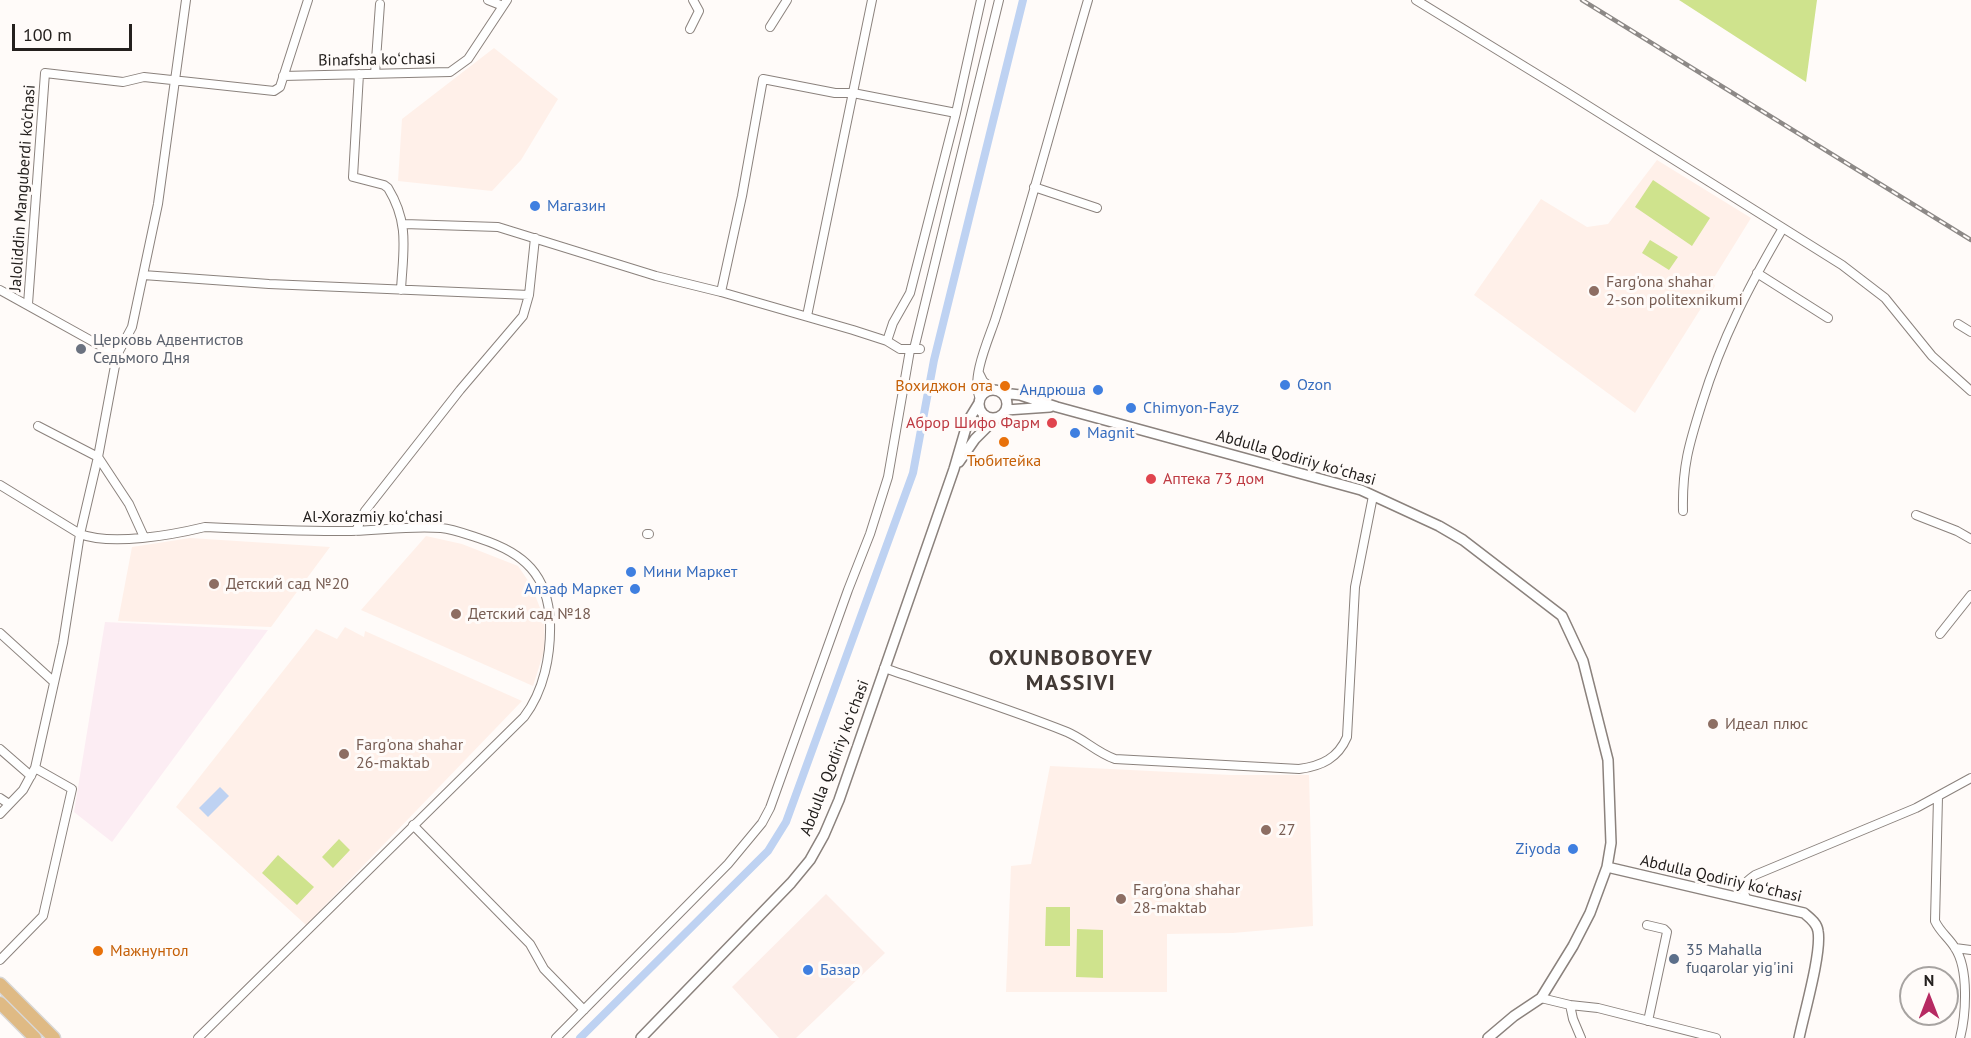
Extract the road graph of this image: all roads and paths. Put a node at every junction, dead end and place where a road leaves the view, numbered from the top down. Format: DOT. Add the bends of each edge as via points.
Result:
graph roads {
  1 [pos="186,0"];
  2 [pos="308,0"];
  3 [pos="488,0"];
  4 [pos="693,0"];
  5 [pos="787,0"];
  6 [pos="872,0"];
  7 [pos="981,0"];
  8 [pos="999,0"];
  9 [pos="1088,0"];
  10 [pos="1416,0"];
  11 [pos="505,3"];
  12 [pos="380,4"];
  13 [pos="770,27"];
  14 [pos="690,29"];
  15 [pos="359,74"];
  16 [pos="375,74"];
  17 [pos="283,76"];
  18 [pos="175,82"];
  19 [pos="853,93"];
  20 [pos="956,113"];
  21 [pos="1034,187"];
  22 [pos="1096,208"];
  23 [pos="404,224"];
  24 [pos="1783,228"];
  25 [pos="535,238"];
  26 [pos="1757,273"];
  27 [pos="143,275"];
  28 [pos="0,290"];
  29 [pos="401,290"];
  30 [pos="721,292"];
  31 [pos="528,295"];
  32 [pos="28,304"];
  33 [pos="807,316"];
  34 [pos="1828,318"];
  35 [pos="1958,324"];
  36 [pos="1971,332"];
  37 [pos="887,341"];
  38 [pos="915,349"];
  39 [pos="117,355"];
  40 [pos="979,372"];
  41 [pos="998,391"];
  42 [pos="1971,391"];
  43 [pos="979,401"];
  44 [pos="1056,407"];
  45 [pos="1006,410"];
  46 [pos="996,418"];
  47 [pos="38,426"];
  48 [pos="98,457"];
  49 [pos="954,468"];
  50 [pos="0,485"];
  51 [pos="1373,495"];
  52 [pos="1683,511"];
  53 [pos="1916,515"];
  54 [pos="356,531"];
  55 [pos="80,534"];
  56 [pos="144,537"];
  57 [pos="1971,538"];
  58 [pos="1971,595"];
  59 [pos="0,633"];
  60 [pos="1940,634"];
  61 [pos="884,668"];
  62 [pos="54,682"];
  63 [pos="0,749"];
  64 [pos="35,768"];
  65 [pos="31,776"];
  66 [pos="1971,778"];
  67 [pos="1938,797"];
  68 [pos="0,798"];
  69 [pos="9,804"];
  70 [pos="0,814"];
  71 [pos="413,825"];
  72 [pos="1607,867"];
  73 [pos="1746,898"];
  74 [pos="1647,925"];
  75 [pos="1955,948"];
  76 [pos="1971,950"];
  77 [pos="0,960"];
  78 [pos="0,984"];
  79 [pos="1541,998"];
  80 [pos="0,1003"];
  81 [pos="1570,1005"];
  82 [pos="584,1010"];
  83 [pos="1648,1021"];
  84 [pos="35,1038"];
  85 [pos="54,1038"];
  86 [pos="198,1038"];
  87 [pos="556,1038"];
  88 [pos="641,1038"];
  89 [pos="1488,1038"];
  90 [pos="1581,1038"];
  91 [pos="1716,1038"];
  92 [pos="1799,1038"];
  93 [pos="1960,1038"];
  1 -- 18 [label="street"];
  2 -- 17 [label="street"];
  3 -- 11 [label="street"];
  4 -- 14 [label="street" via="699,11"];
  5 -- 13 [label="street"];
  6 -- 19 [label="street"];
  7 -- 20 [label="street"];
  8 -- 38 [label="street"];
  9 -- 21 [label="street, Abdulla Qodiriy koʻchasi"];
  10 -- 24 [label="street"];
  11 -- 16 [label="street, Binafsha koʻchasi" via="468,59 450,72"];
  12 -- 16 [label="street"];
  15 -- 16 [label="street, Binafsha koʻchasi"];
  15 -- 17 [label="street, Binafsha koʻchasi"];
  15 -- 23 [label="street" via="353,177 388,188"];
  17 -- 18 [label="street" via="280,87 274,91"];
  18 -- 27 [label="street" via="158,204"];
  18 -- 32 [label="street, Jaloliddin Manguberdi ko'chasi" via="144,77 123,82 45,73"];
  19 -- 20 [label="street"];
  19 -- 30 [label="street" via="763,79"];
  19 -- 33 [label="street"];
  20 -- 37 [label="street" via="910,293"];
  21 -- 22 [label="street"];
  21 -- 40 [label="street, Abdulla Qodiriy koʻchasi"];
  23 -- 25 [label="street" via="498,227"];
  23 -- 29 [label="street"];
  24 -- 26 [label="street"];
  24 -- 42 [label="street" via="1885,298 1932,357"];
  25 -- 30 [label="street"];
  25 -- 31 [label="street"];
  26 -- 34 [label="street"];
  26 -- 52 [label="street" via="1727,332 1689,443"];
  27 -- 29 [label="street"];
  27 -- 39 [label="street" via="132,327"];
  28 -- 32 [label="street, Jaloliddin Manguberdi ko'chasi"];
  29 -- 31 [label="street"];
  30 -- 33 [label="street"];
  31 -- 54 [label="street" via="523,316 365,511"];
  32 -- 39 [label="street, Jaloliddin Manguberdi ko'chasi"];
  33 -- 37 [label="street"];
  35 -- 36 [label="street"];
  37 -- 38 [label="street" via="900,349"];
  38 -- 82 [label="street" via="888,477 870,534 762,823 728,864"];
  39 -- 48 [label="street"];
  40 -- 41 [label="street" via="983,381"];
  40 -- 43 [label="street, Abdulla Qodiriy koʻchasi"];
  41 -- 43 [label="street" via="986,392"];
  41 -- 44 [label="street, Abdulla Qodiriy koʻchasi"];
  41 -- 45 [label="street" via="1007,400"];
  43 -- 46 [label="street" via="983,415"];
  43 -- 49 [label="street, Abdulla Qodiriy koʻchasi" via="968,421"];
  44 -- 45 [label="street, Abdulla Qodiriy koʻchasi"];
  44 -- 51 [label="street, Abdulla Qodiriy koʻchasi"];
  45 -- 46 [label="street, Abdulla Qodiriy koʻchasi"];
  46 -- 49 [label="street, Abdulla Qodiriy koʻchasi"];
  47 -- 48 [label="street"];
  48 -- 55 [label="street"];
  48 -- 56 [label="street" via="129,504"];
  49 -- 61 [label="street, Abdulla Qodiriy koʻchasi"];
  50 -- 55 [label="street, Al-Xorazmiy koʻchasi"];
  51 -- 61 [label="street" via="1354,592 1347,737 1335,756 1318,765 1299,769 1114,759 1081,737 1039,720"];
  51 -- 72 [label="street, Abdulla Qodiriy koʻchasi" via="1463,540 1562,616 1583,661 1608,760 1611,843"];
  53 -- 57 [label="street"];
  54 -- 56 [label="street, Al-Xorazmiy koʻchasi" via="205,527"];
  54 -- 71 [label="street, Al-Xorazmiy koʻchasi" via="444,528 494,543 530,565 547,603 547,661 532,705"];
  55 -- 56 [label="street, Al-Xorazmiy koʻchasi" via="92,538"];
  55 -- 62 [label="street"];
  58 -- 60 [label="street"];
  59 -- 62 [label="street"];
  61 -- 88 [label="street, Abdulla Qodiriy koʻchasi" via="847,779 810,860"];
  62 -- 64 [label="street"];
  63 -- 65 [label="street"];
  64 -- 65 [label="street"];
  64 -- 77 [label="street" via="72,789 68,814 43,916"];
  65 -- 69 [label="street"];
  66 -- 67 [label="street"];
  67 -- 73 [label="street" via="1755,875 1743,886"];
  67 -- 75 [label="street" via="1935,921"];
  68 -- 69 [label="street"];
  69 -- 70 [label="street"];
  71 -- 82 [label="street" via="530,944 544,969"];
  71 -- 86 [label="street, Al-Xorazmiy koʻchasi"];
  72 -- 73 [label="street, Abdulla Qodiriy koʻchasi"];
  72 -- 79 [label="street, Abdulla Qodiriy koʻchasi" via="1590,913"];
  73 -- 92 [label="street, Abdulla Qodiriy koʻchasi" via="1769,909 1804,913 1818,930"];
  74 -- 83 [label="street" via="1667,932"];
  75 -- 76 [label="street"];
  75 -- 93 [label="street" via="1965,990"];
  78 -- 85 [label="main road"];
  79 -- 81 [label="street"];
  79 -- 89 [label="street, Abdulla Qodiriy koʻchasi"];
  80 -- 84 [label="main road"];
  81 -- 83 [label="street"];
  81 -- 90 [label="street"];
  82 -- 87 [label="street"];
  83 -- 91 [label="street"];
}
